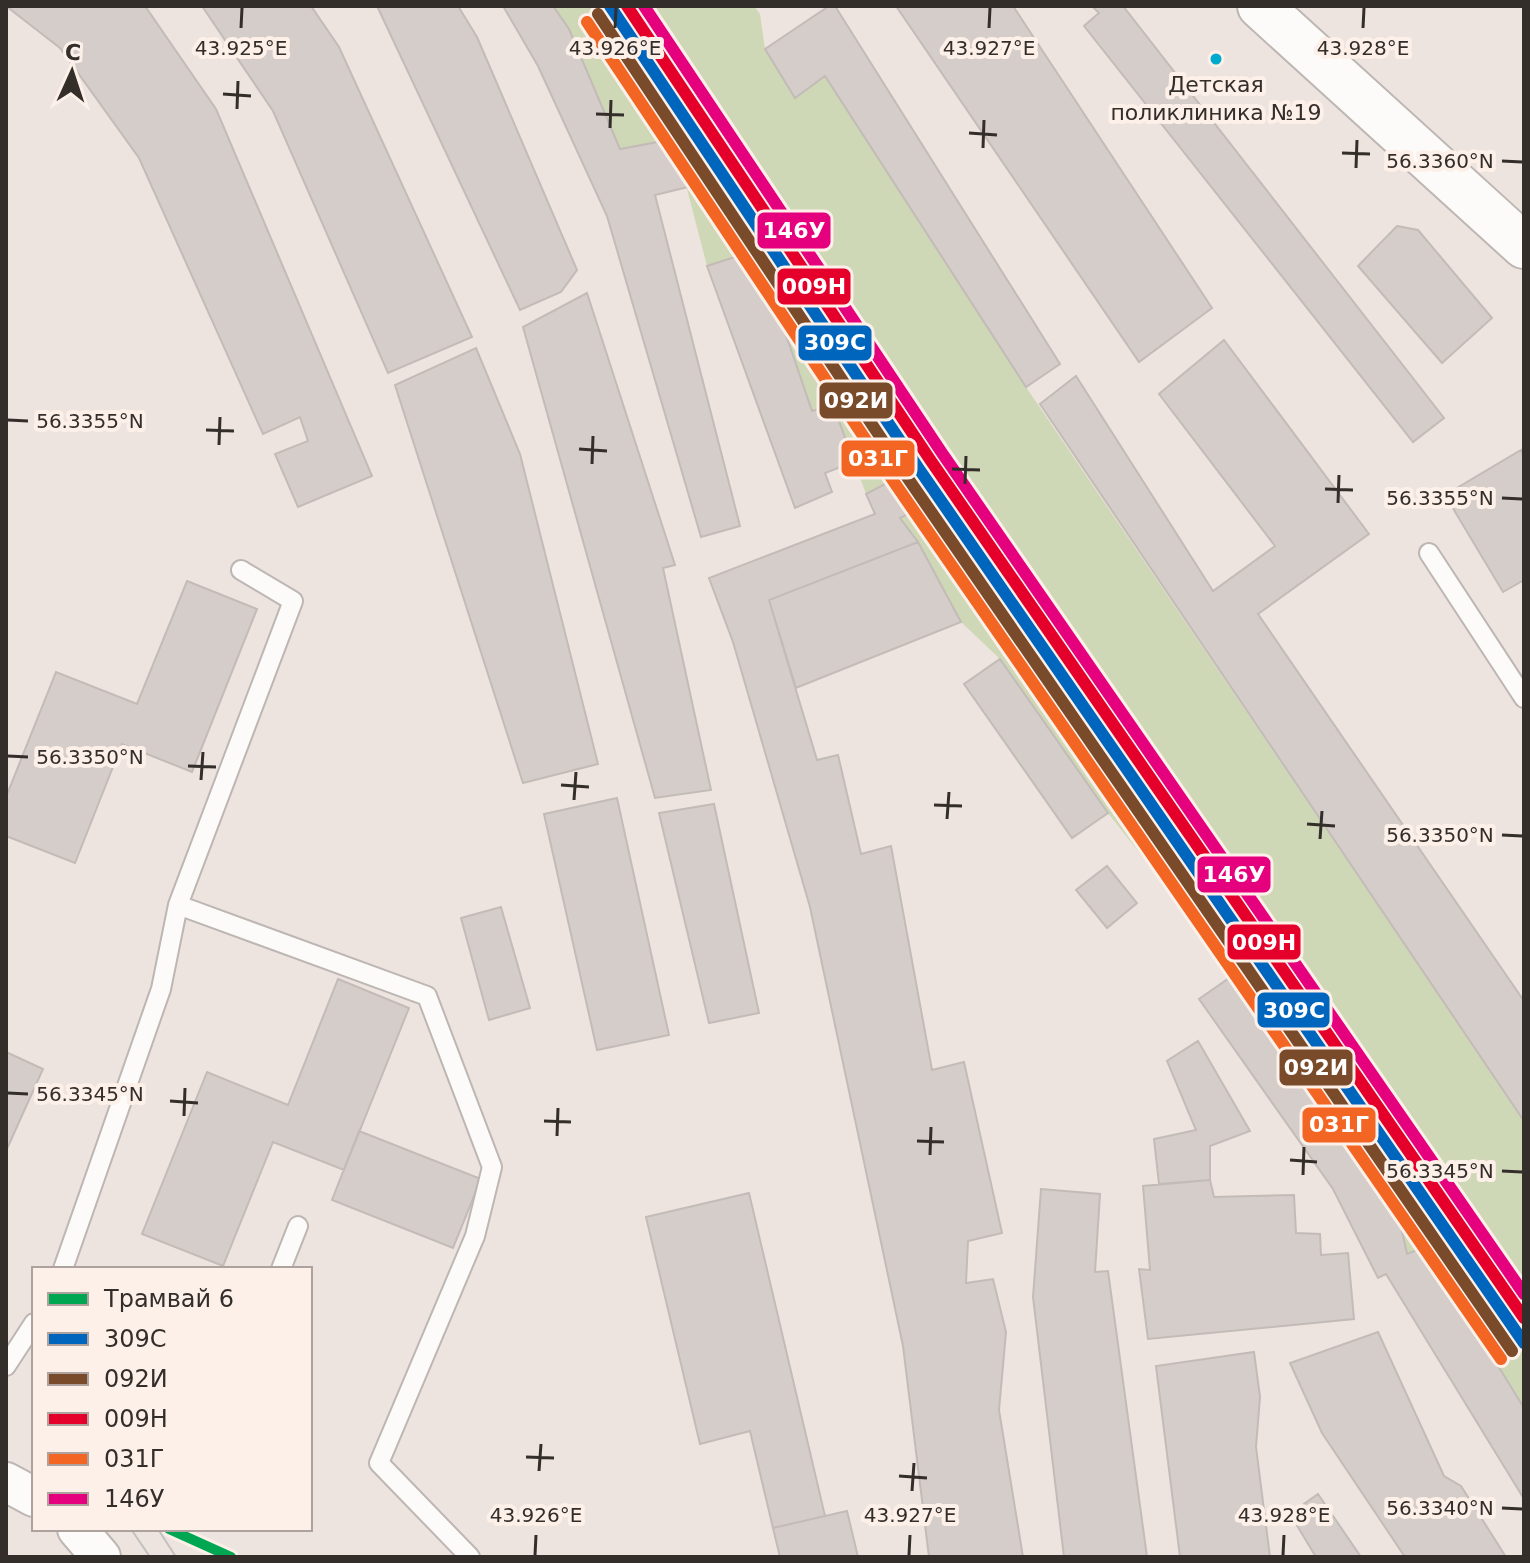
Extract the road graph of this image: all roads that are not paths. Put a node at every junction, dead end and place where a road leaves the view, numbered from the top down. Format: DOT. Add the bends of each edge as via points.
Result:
graph roads {
  1 [pos="1260,6"];
  2 [pos="1524,246"];
  3 [pos="1429,553"];
  4 [pos="241,570"];
  5 [pos="1524,698"];
  6 [pos="178,905"];
  7 [pos="298,1226"];
  8 [pos="64,1267"];
  9 [pos="282,1267"];
  10 [pos="32,1326"];
  11 [pos="6,1366"];
  12 [pos="6,1482"];
  13 [pos="32,1496"];
  14 [pos="79,1531"];
  15 [pos="101,1557"];
  16 [pos="470,1557"];
  1 -- 2 [label="main road"];
  3 -- 5 [label="lane"];
  4 -- 6 [label="lane" via="293,601"];
  6 -- 8 [label="lane" via="161,989"];
  6 -- 16 [label="lane" via="427,996 492,1167 475,1236 379,1463"];
  7 -- 9 [label="lane"];
  10 -- 11 [label="lane"];
  12 -- 13 [label="street"];
  14 -- 15 [label="street"];
}
